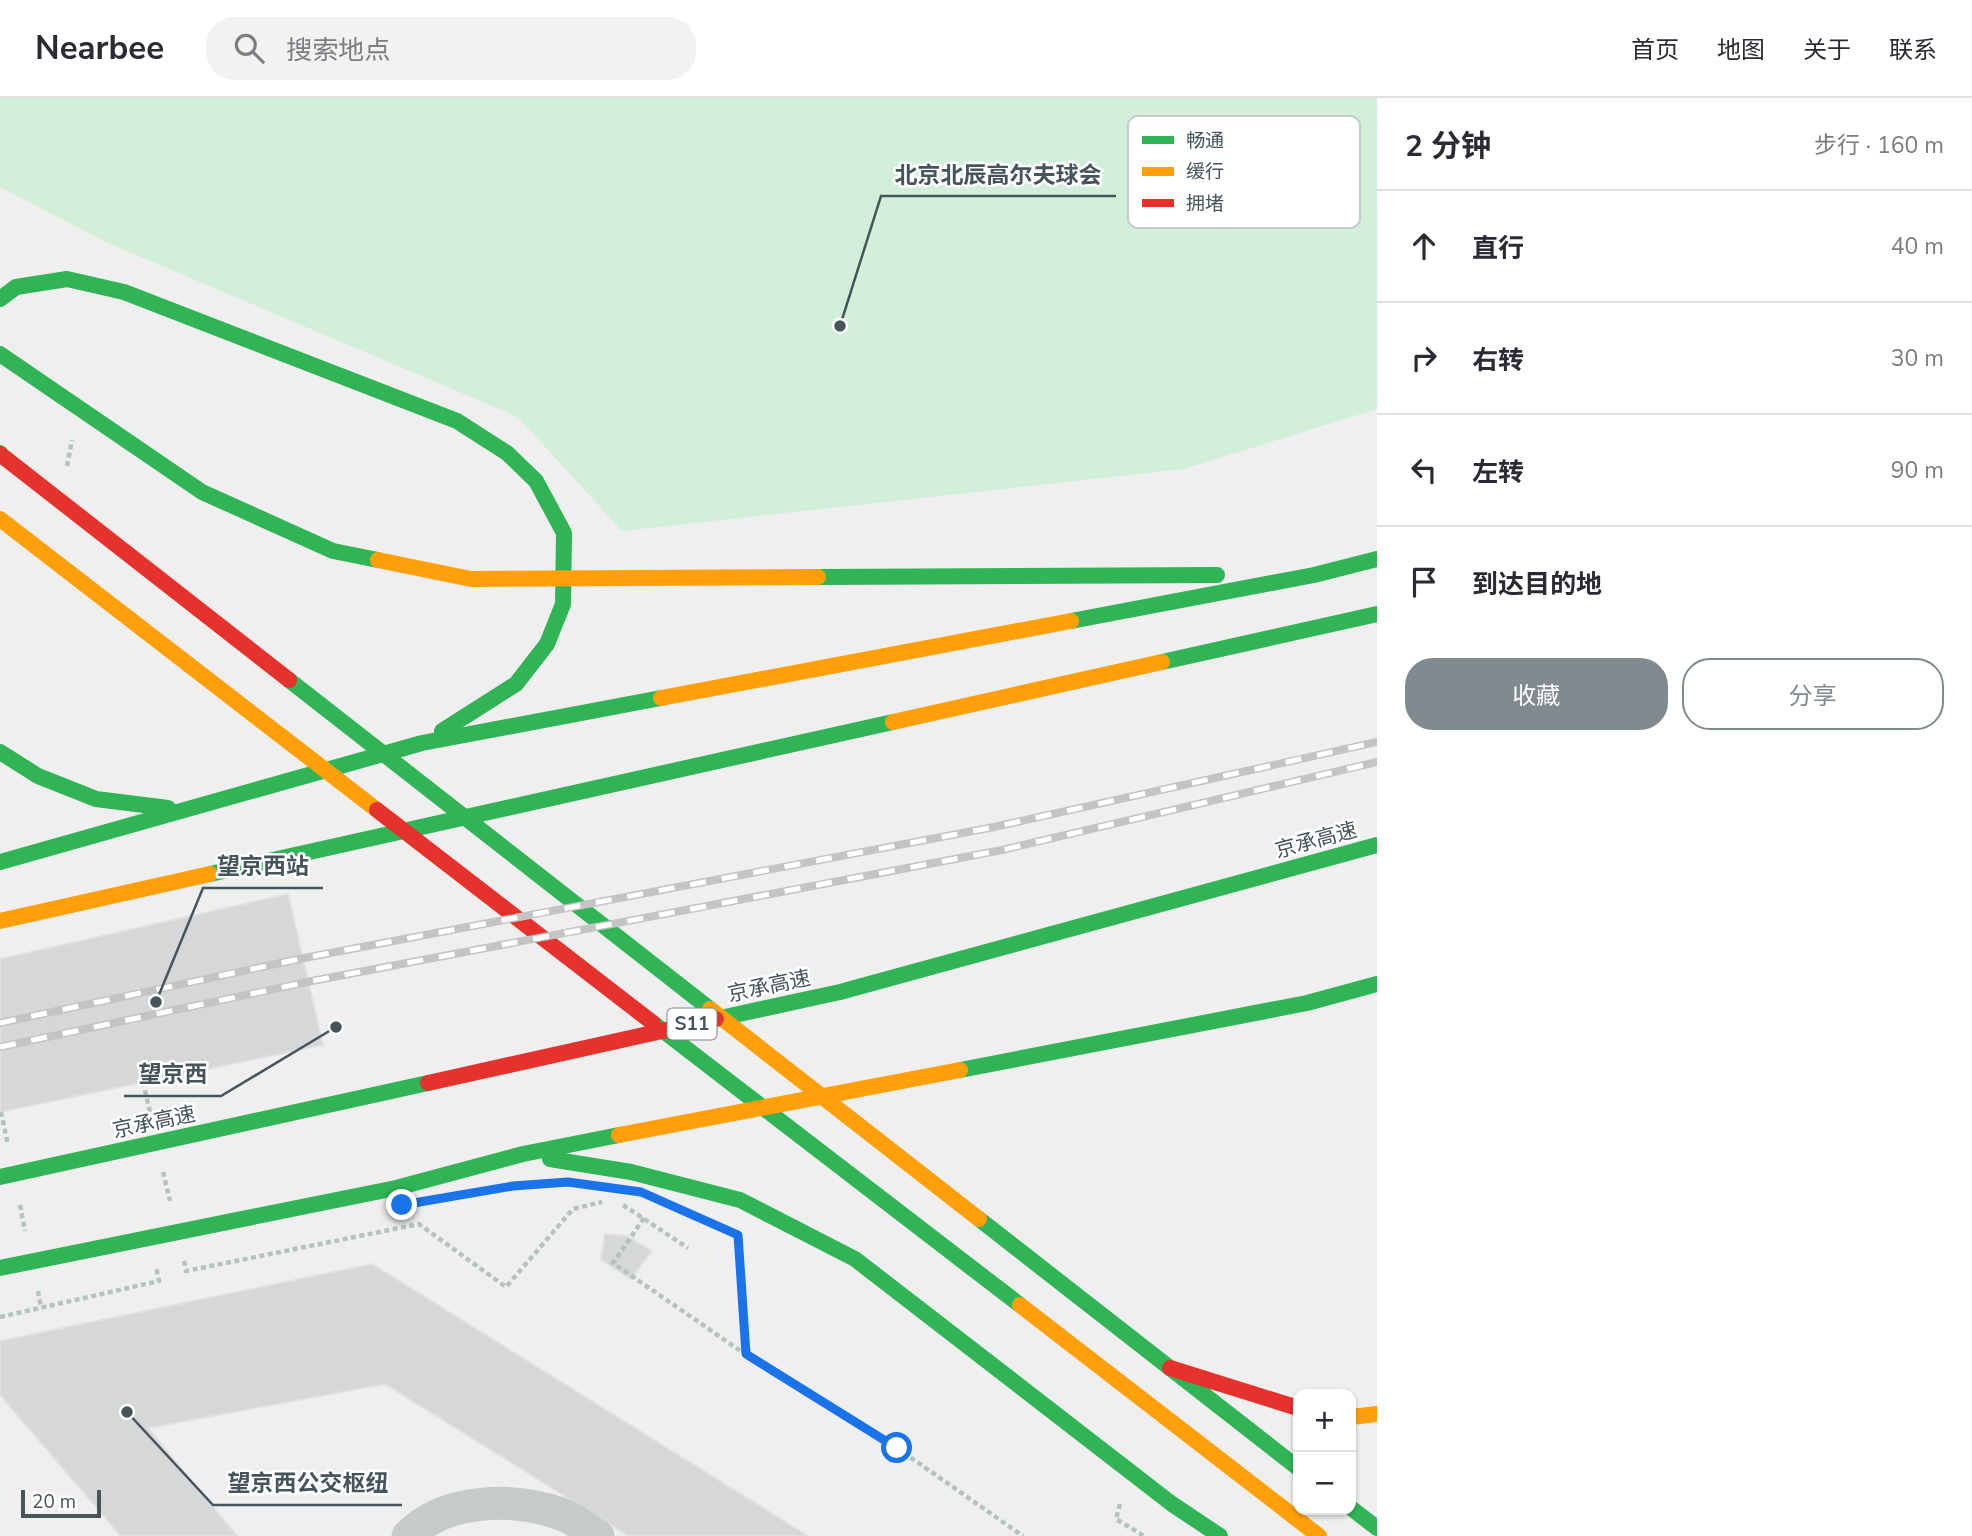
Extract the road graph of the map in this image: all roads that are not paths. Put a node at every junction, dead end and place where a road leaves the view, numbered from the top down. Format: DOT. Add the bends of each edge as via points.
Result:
graph roads {
  1 [pos="0,299"];
  2 [pos="0,354"];
  3 [pos="0,454"];
  4 [pos="0,519"];
  5 [pos="1377,559"];
  6 [pos="1314,575"];
  7 [pos="1377,614"];
  8 [pos="422,743"];
  9 [pos="0,752"];
  10 [pos="184,810"];
  11 [pos="1377,845"];
  12 [pos="0,862"];
  13 [pos="0,921"];
  14 [pos="1377,984"];
  15 [pos="1307,1003"];
  16 [pos="1354,1008"];
  17 [pos="523,1154"];
  18 [pos="0,1177"];
  19 [pos="0,1268"];
  20 [pos="1170,1368"];
  21 [pos="1293,1406"];
  22 [pos="1377,1414"];
  23 [pos="1356,1416"];
  24 [pos="1293,1464"];
  25 [pos="1356,1512"];
  26 [pos="1377,1528"];
  27 [pos="408,1536"];
  28 [pos="598,1536"];
  29 [pos="1220,1536"];
  30 [pos="1319,1536"];
  1 -- 8 [label="main road" via="16,287 67,279 124,292 457,421 507,453 537,481 564,533 563,604 547,644 516,684"];
  2 -- 6 [label="main road" via="202,492 333,551 471,579"];
  3 -- 20 [label="main road"];
  4 -- 30 [label="main road"];
  5 -- 6 [label="main road"];
  6 -- 8 [label="main road"];
  7 -- 13 [label="main road"];
  8 -- 10 [label="main road"];
  9 -- 10 [label="main road" via="38,776 96,799"];
  10 -- 12 [label="main road"];
  11 -- 18 [label="main road, 京承高速 / S11" via="840,992"];
  14 -- 15 [label="main road"];
  15 -- 16 [label="main road"];
  15 -- 17 [label="main road"];
  17 -- 19 [label="main road" via="396,1188"];
  17 -- 29 [label="main road" via="631,1172 740,1200 855,1259 1172,1504"];
  20 -- 21 [label="main road"];
  20 -- 24 [label="main road"];
  22 -- 23 [label="main road"];
  25 -- 26 [label="main road"];
  27 -- 28 [label="street" via="420,1524 470,1505 533,1505 564,1515"];
}
